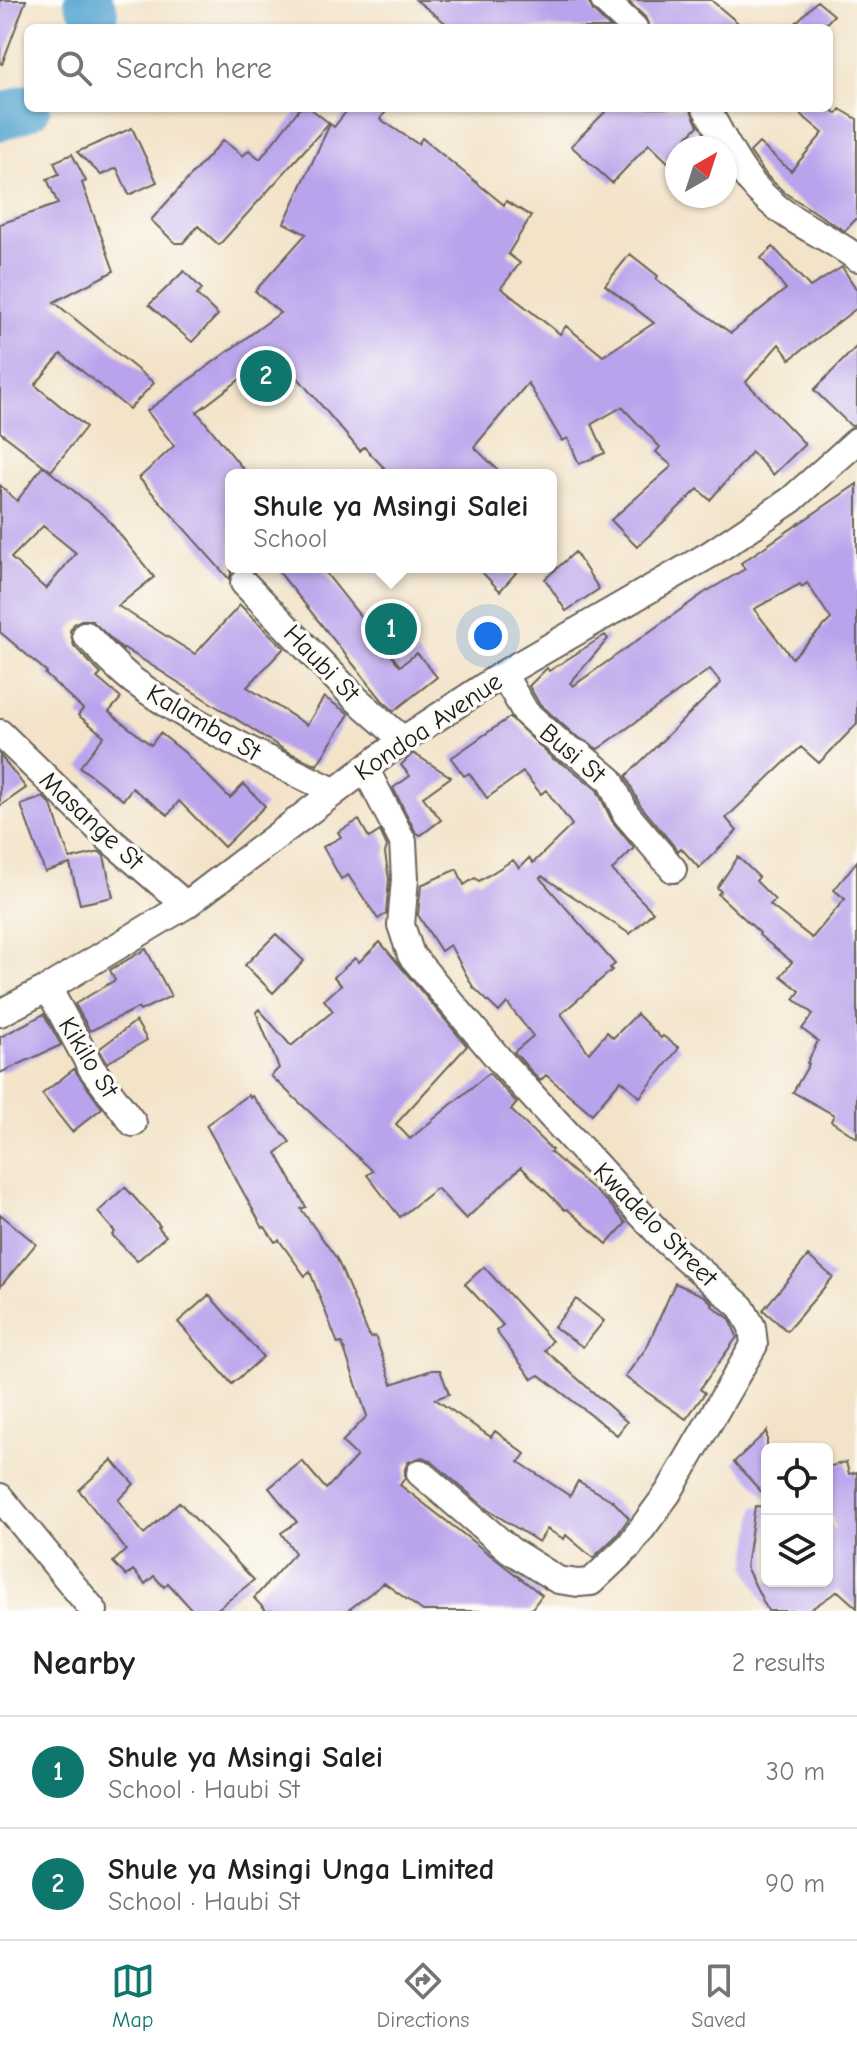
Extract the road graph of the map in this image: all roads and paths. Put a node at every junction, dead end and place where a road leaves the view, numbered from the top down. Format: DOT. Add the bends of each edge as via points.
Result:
graph roads {
  1 [pos="604,0"];
  2 [pos="630,24"];
  3 [pos="708,112"];
  4 [pos="857,258"];
  5 [pos="857,441"];
  6 [pos="244,583"];
  7 [pos="86,635"];
  8 [pos="503,674"];
  9 [pos="0,733"];
  10 [pos="403,740"];
  11 [pos="365,768"];
  12 [pos="334,791"];
  13 [pos="673,869"];
  14 [pos="186,905"];
  15 [pos="48,988"];
  16 [pos="0,1013"];
  17 [pos="133,1123"];
  18 [pos="420,1473"];
  19 [pos="0,1497"];
  20 [pos="94,1611"];
  1 -- 2 [label="street"];
  3 -- 4 [label="street" via="762,195"];
  5 -- 8 [label="street, Kondoa Avenue" via="791,500 709,555"];
  6 -- 10 [label="street, Haubi St"];
  7 -- 12 [label="street, Kalamba St" via="132,680 166,703"];
  8 -- 10 [label="street, Kondoa Avenue"];
  8 -- 13 [label="street, Busi St" via="526,713 610,780 626,814"];
  9 -- 14 [label="street, Masange St"];
  10 -- 11 [label="street, Kondoa Avenue"];
  11 -- 12 [label="street, Kondoa Avenue"];
  11 -- 18 [label="street, Kwadelo Street" via="403,842 401,925 411,955 666,1241 741,1307 754,1345 668,1493 629,1546 591,1582 558,1580 510,1550"];
  12 -- 14 [label="street, Kondoa Avenue"];
  14 -- 15 [label="street, Kondoa Avenue"];
  15 -- 16 [label="street, Kondoa Avenue"];
  15 -- 17 [label="street, Kikilo St" via="92,1069"];
  19 -- 20 [label="street"];
}
